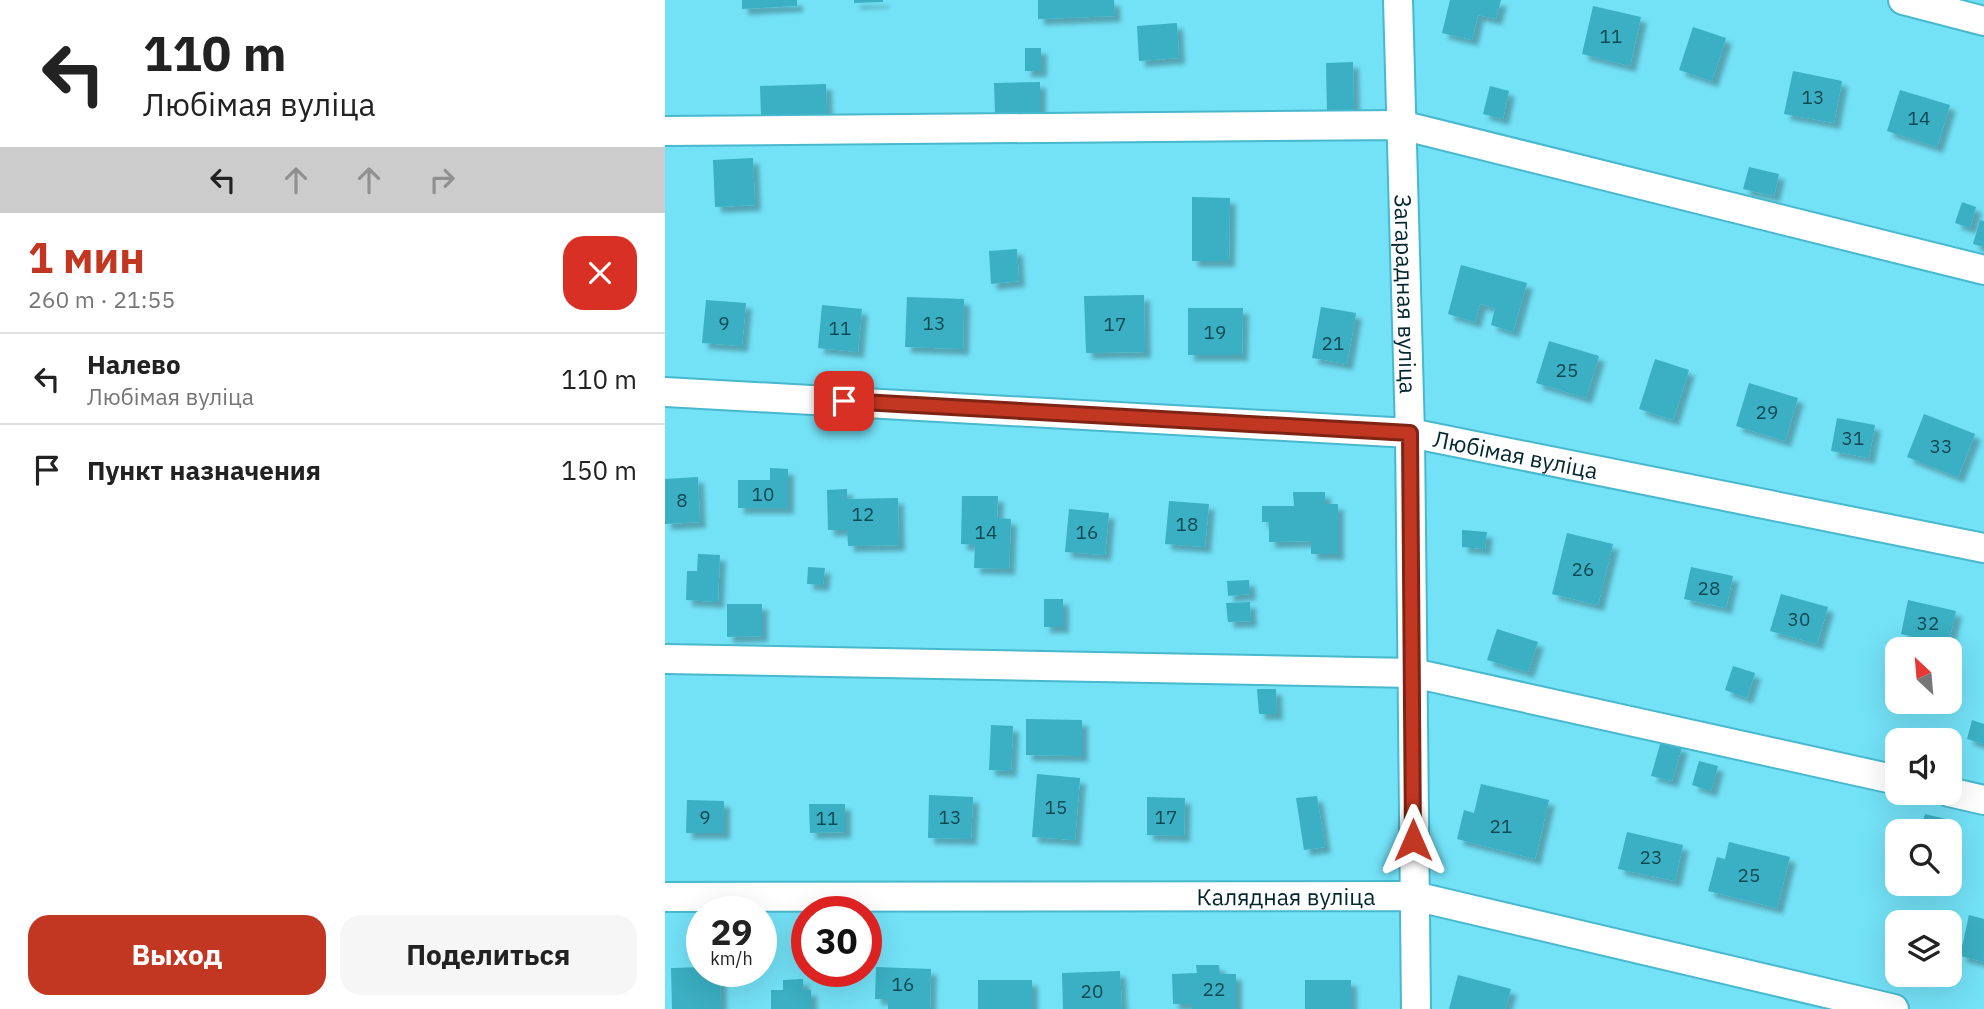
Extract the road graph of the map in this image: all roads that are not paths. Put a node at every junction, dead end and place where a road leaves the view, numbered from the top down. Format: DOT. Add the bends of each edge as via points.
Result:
graph roads {
  1 [pos="1398,0"];
  2 [pos="1903,0"];
  3 [pos="1984,20"];
  4 [pos="1401,125"];
  5 [pos="665,131"];
  6 [pos="1984,270"];
  7 [pos="665,393"];
  8 [pos="1410,433"];
  9 [pos="1984,548"];
  10 [pos="665,659"];
  11 [pos="1413,673"];
  12 [pos="1885,777"];
  13 [pos="1962,795"];
  14 [pos="1984,800"];
  15 [pos="1414,896"];
  16 [pos="665,897"];
  17 [pos="1416,1009"];
  18 [pos="1894,1009"];
  1 -- 4 [label="street, Загарадная вуліца"];
  2 -- 3 [label="street"];
  4 -- 5 [label="street"];
  4 -- 6 [label="street"];
  4 -- 8 [label="street, Загарадная вуліца"];
  7 -- 8 [label="street, Любімая вуліца"];
  8 -- 9 [label="street, Любімая вуліца"];
  8 -- 11 [label="street, Загарадная вуліца"];
  10 -- 11 [label="street"];
  11 -- 12 [label="street"];
  11 -- 15 [label="street, Загарадная вуліца"];
  13 -- 14 [label="street"];
  15 -- 16 [label="street, Калядная вуліца"];
  15 -- 17 [label="street, Загарадная вуліца"];
  15 -- 18 [label="street, Калядная вуліца"];
}
